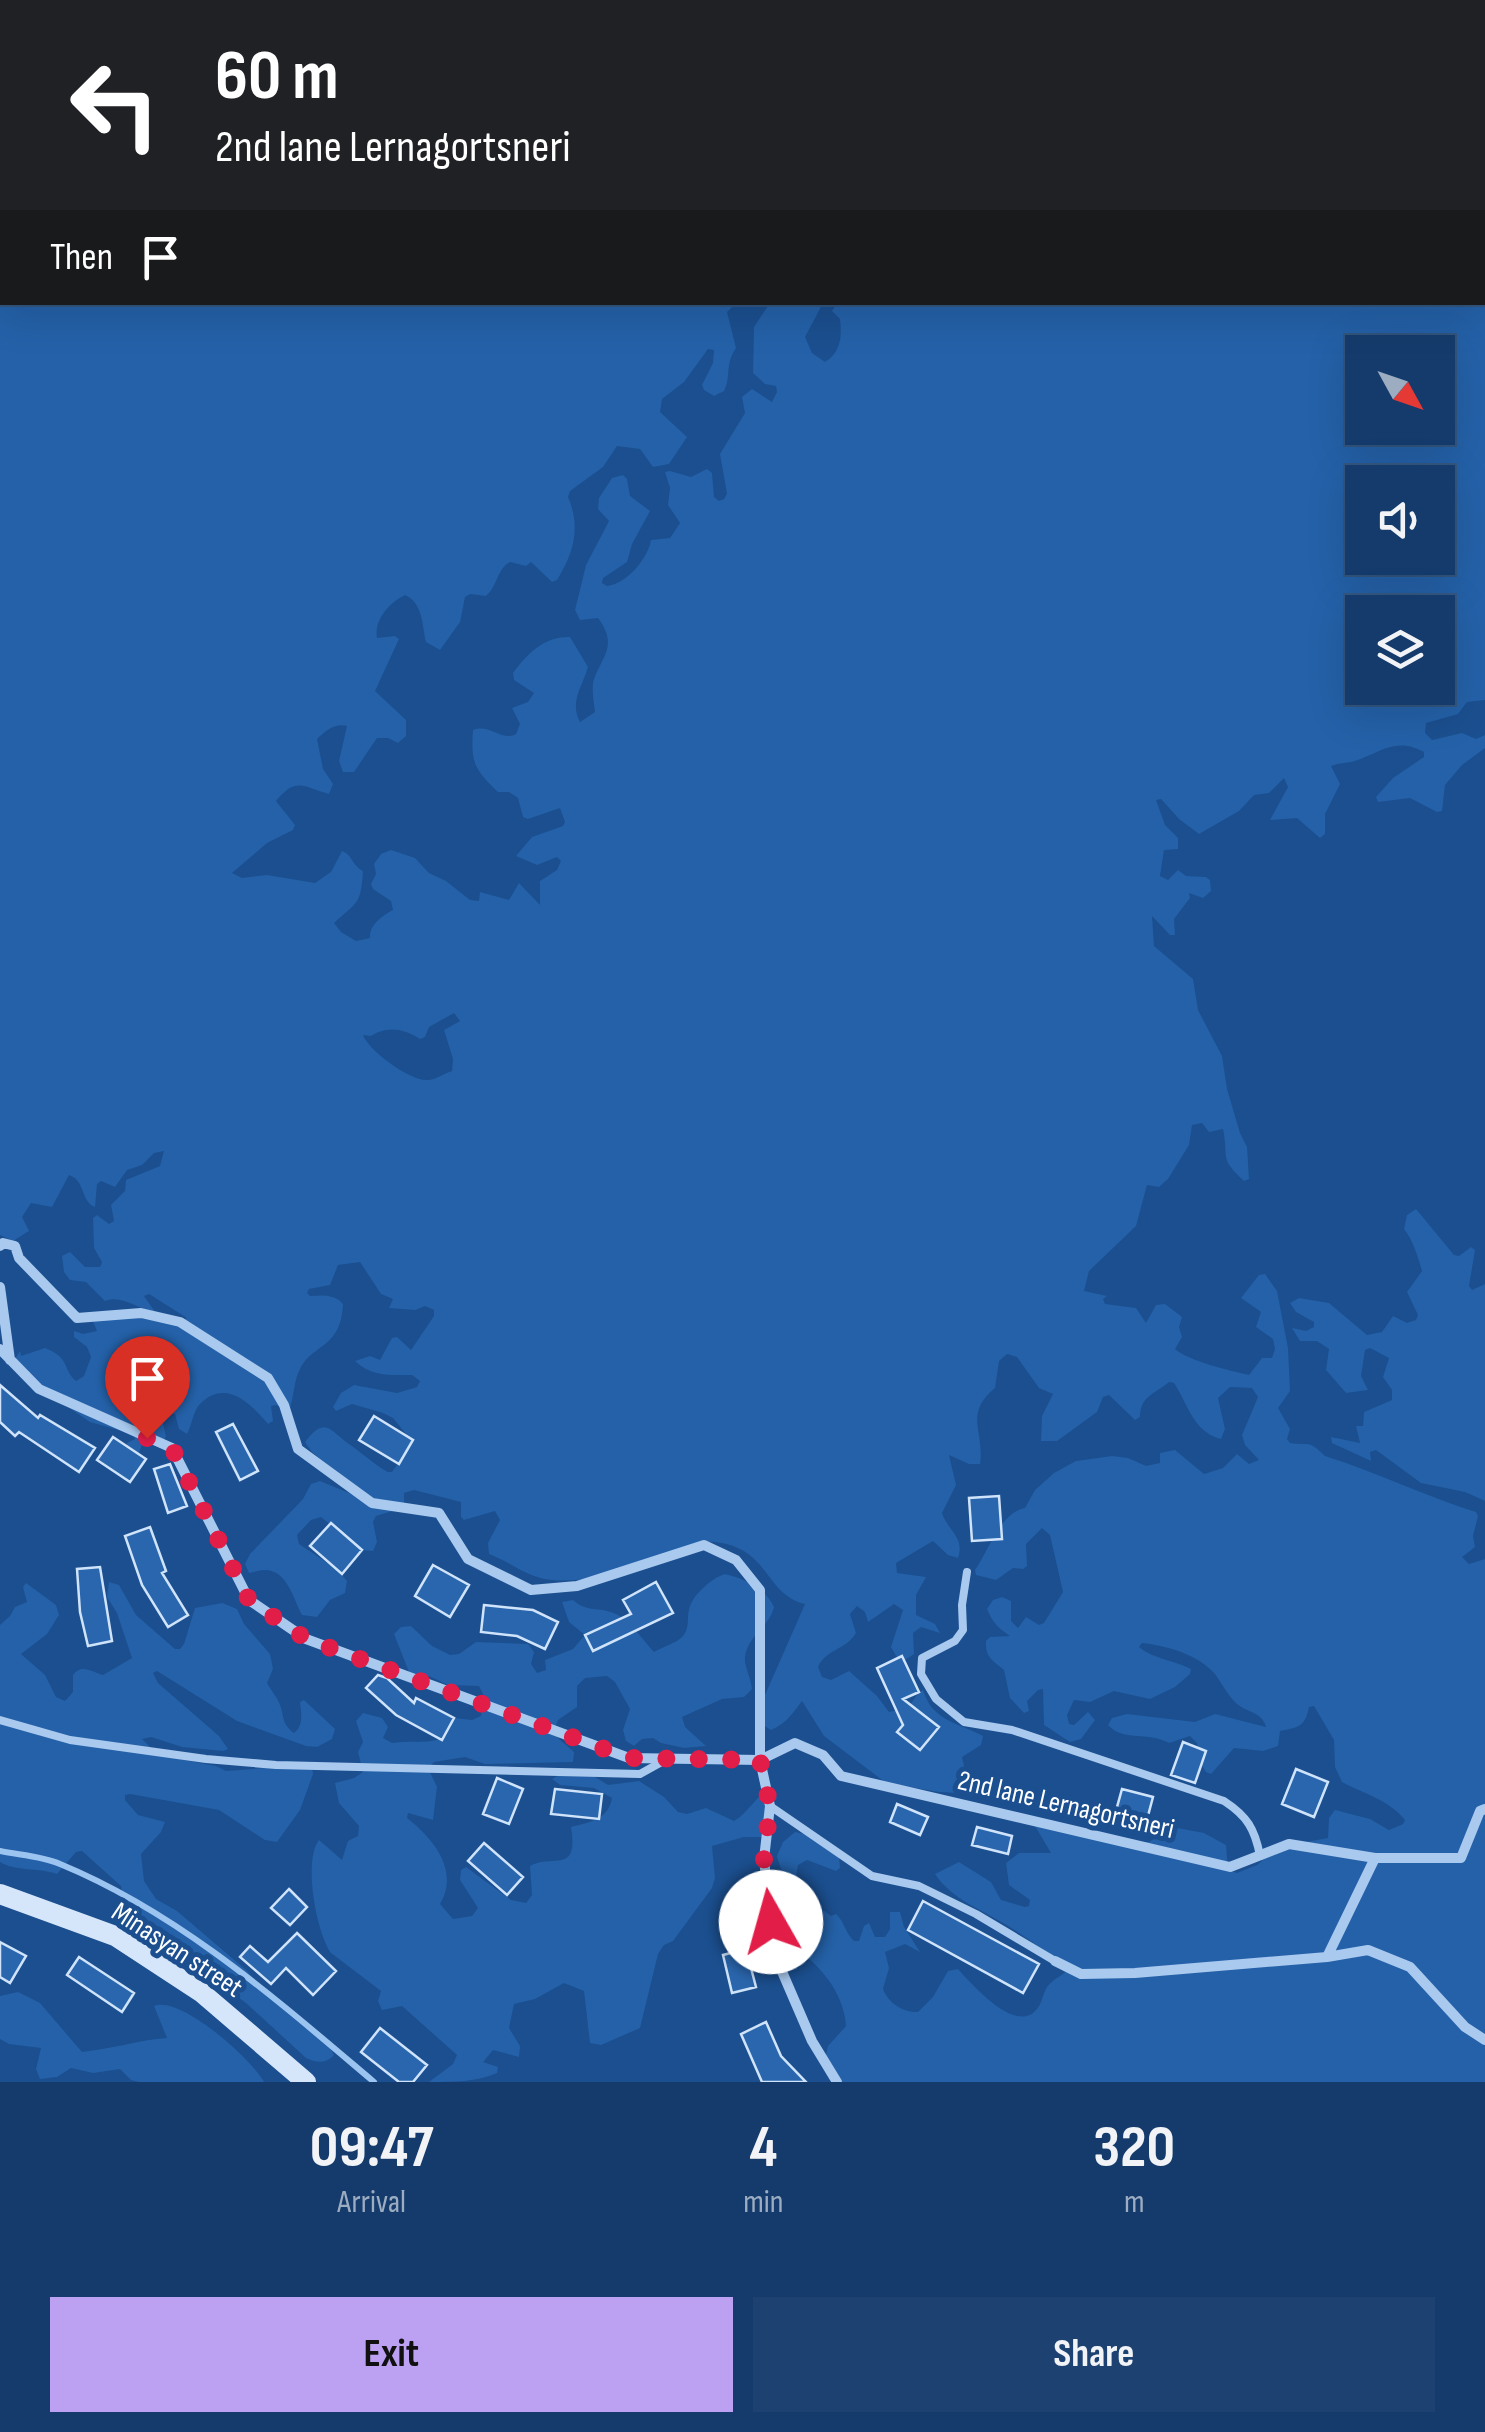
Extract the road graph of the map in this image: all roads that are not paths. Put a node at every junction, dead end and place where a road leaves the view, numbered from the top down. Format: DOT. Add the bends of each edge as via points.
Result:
graph roads {
  1 [pos="0,1246"];
  2 [pos="0,1287"];
  3 [pos="0,1348"];
  4 [pos="10,1360"];
  5 [pos="967,1572"];
  6 [pos="0,1720"];
  7 [pos="667,1758"];
  8 [pos="760,1760"];
  9 [pos="770,1806"];
  10 [pos="1485,1809"];
  11 [pos="1260,1856"];
  12 [pos="1375,1858"];
  13 [pos="0,1894"];
  14 [pos="1327,1958"];
  15 [pos="1055,1961"];
  16 [pos="1485,2040"];
  17 [pos="300,2079"];
  18 [pos="837,2082"];
  1 -- 8 [label="street" via="15,1246 77,1318 141,1313 180,1322 268,1378 298,1449 372,1503 439,1514 468,1558 532,1590 577,1586 704,1545 736,1560 760,1590"];
  2 -- 4 [label="street"];
  3 -- 4 [label="street, 2nd lane Lernagortsneri"];
  4 -- 7 [label="street, 2nd lane Lernagortsneri" via="38,1389 172,1448 249,1600 306,1639 629,1758"];
  5 -- 11 [label="lane" via="963,1630 922,1658 921,1674 936,1699 964,1722 1012,1730 1224,1801 1253,1826"];
  6 -- 7 [label="lane" via="136,1752 276,1765 640,1774"];
  7 -- 8 [label="street, 2nd lane Lernagortsneri"];
  8 -- 9 [label="street"];
  8 -- 11 [label="street, 2nd lane Lernagortsneri" via="795,1742 824,1754 841,1776 1230,1866"];
  9 -- 15 [label="lane" via="872,1876 919,1886"];
  9 -- 18 [label="street" via="764,1859 774,1952"];
  10 -- 12 [label="street, 2nd lane Lernagortsneri" via="1460,1858"];
  11 -- 12 [label="street, 2nd lane Lernagortsneri" via="1289,1844"];
  12 -- 14 [label="street"];
  13 -- 17 [label="street, Minasyan street" via="115,1936 202,1994"];
  14 -- 15 [label="street" via="1136,1974 1081,1974"];
  14 -- 16 [label="street" via="1368,1950 1410,1967"];
}
